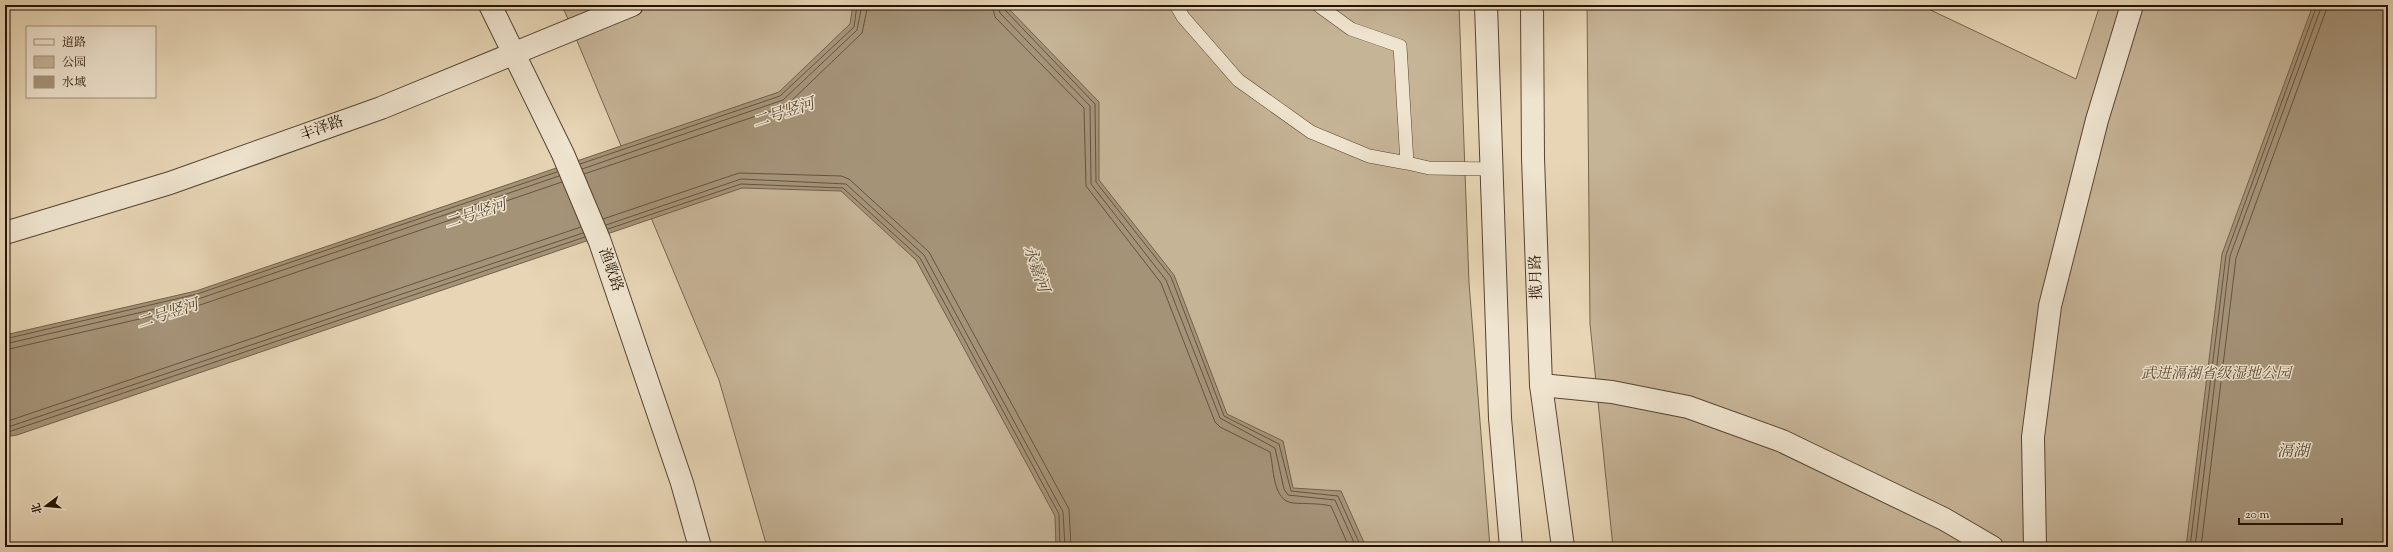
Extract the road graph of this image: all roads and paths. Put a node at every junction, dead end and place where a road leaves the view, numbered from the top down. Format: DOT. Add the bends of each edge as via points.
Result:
graph roads {
  1 [pos="490,5"];
  2 [pos="632,5"];
  3 [pos="1176,5"];
  4 [pos="1318,5"];
  5 [pos="1486,5"];
  6 [pos="1532,5"];
  7 [pos="2132,5"];
  8 [pos="513,53"];
  9 [pos="1407,163"];
  10 [pos="1493,169"];
  11 [pos="5,233"];
  12 [pos="1542,385"];
  13 [pos="700,547"];
  14 [pos="1511,547"];
  15 [pos="1563,547"];
  16 [pos="1992,547"];
  17 [pos="2035,547"];
  1 -- 8 [label="street, 渔歌路"];
  2 -- 8 [label="street, 丰泽路"];
  3 -- 9 [label="lane" via="1183,17 1238,80 1311,132 1369,156"];
  4 -- 9 [label="lane" via="1351,29 1400,46"];
  5 -- 10 [label="street"];
  6 -- 12 [label="street, 揽月路" via="1533,158"];
  7 -- 17 [label="street" via="2097,120 2050,306 2033,437"];
  8 -- 11 [label="street, 丰泽路" via="366,114 170,183"];
  8 -- 13 [label="street, 渔歌路" via="562,154 600,242 682,483"];
  9 -- 10 [label="lane" via="1429,168"];
  10 -- 14 [label="street" via="1500,418"];
  12 -- 15 [label="street, 揽月路"];
  12 -- 16 [label="street" via="1612,392 1688,407 1782,441 1944,519"];
}
